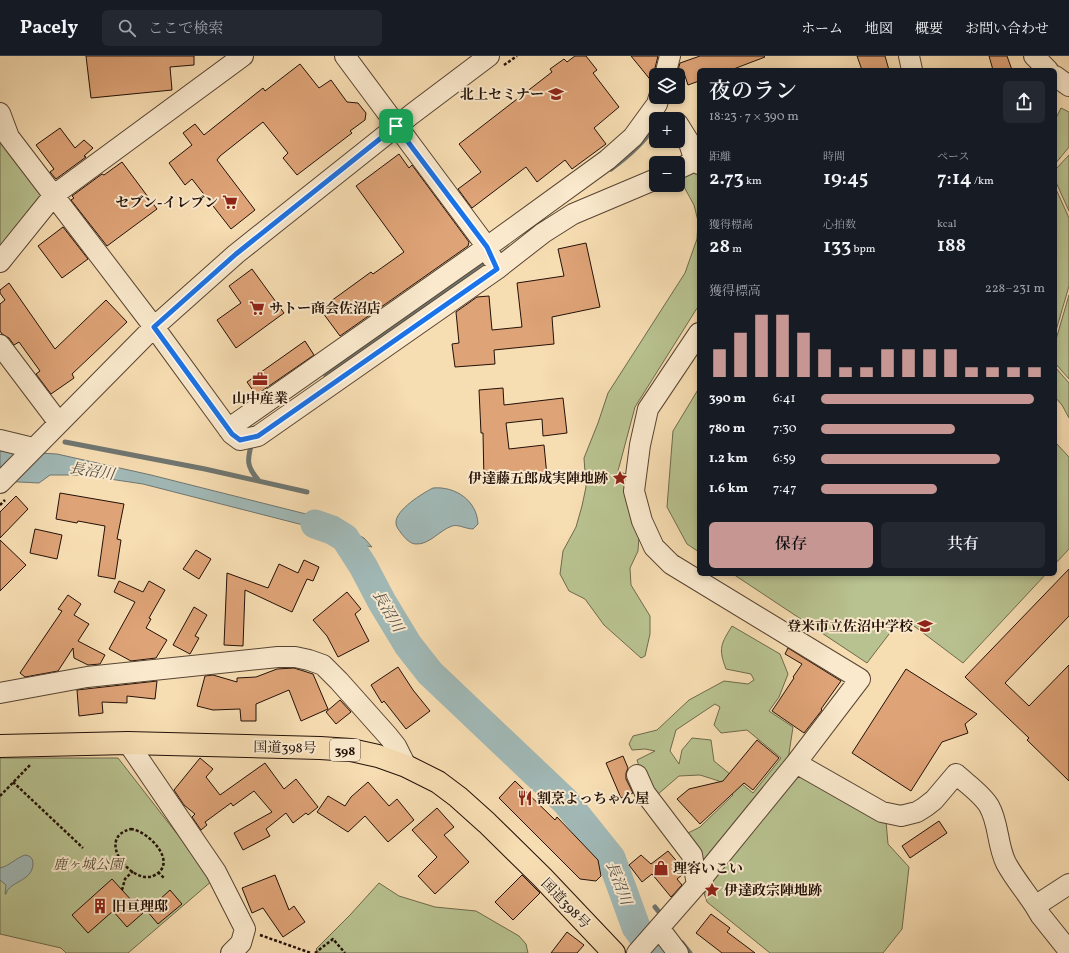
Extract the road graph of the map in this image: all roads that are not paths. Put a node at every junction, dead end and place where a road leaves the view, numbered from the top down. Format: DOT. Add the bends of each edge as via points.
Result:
graph roads {
  1 [pos="243,56"];
  2 [pos="345,56"];
  3 [pos="670,56"];
  4 [pos="909,56"];
  5 [pos="1034,56"];
  6 [pos="496,61"];
  7 [pos="667,68"];
  8 [pos="912,68"];
  9 [pos="1046,68"];
  10 [pos="1057,77"];
  11 [pos="1069,86"];
  12 [pos="657,104"];
  13 [pos="0,113"];
  14 [pos="396,126"];
  15 [pos="685,135"];
  16 [pos="693,163"];
  17 [pos="649,182"];
  18 [pos="54,195"];
  19 [pos="487,247"];
  20 [pos="0,262"];
  21 [pos="497,269"];
  22 [pos="154,327"];
  23 [pos="697,336"];
  24 [pos="0,345"];
  25 [pos="59,422"];
  26 [pos="242,435"];
  27 [pos="0,440"];
  28 [pos="33,448"];
  29 [pos="0,483"];
  30 [pos="0,692"];
  31 [pos="128,743"];
  32 [pos="0,746"];
  33 [pos="796,763"];
  34 [pos="406,766"];
  35 [pos="637,775"];
  36 [pos="1069,884"];
  37 [pos="697,885"];
  38 [pos="1036,906"];
  39 [pos="657,930"];
  40 [pos="242,944"];
  41 [pos="638,951"];
  42 [pos="1069,951"];
  43 [pos="614,953"];
  44 [pos="678,953"];
  1 -- 18 [label="street"];
  2 -- 14 [label="street"];
  3 -- 7 [label="street"];
  4 -- 8 [label="street"];
  5 -- 9 [label="street"];
  6 -- 14 [label="street"];
  10 -- 11 [label="street"];
  12 -- 19 [label="street" via="633,137 607,160"];
  13 -- 18 [label="street" via="9,137"];
  14 -- 19 [label="street"];
  14 -- 22 [label="street" via="236,254"];
  15 -- 16 [label="street"];
  17 -- 21 [label="street" via="573,214 543,233"];
  18 -- 20 [label="street"];
  18 -- 22 [label="street"];
  19 -- 21 [label="street"];
  19 -- 26 [label="street"];
  21 -- 26 [label="street"];
  22 -- 25 [label="street"];
  22 -- 26 [label="street"];
  23 -- 33 [label="street" via="648,409 634,490 642,521 654,547 671,564 860,679"];
  24 -- 25 [label="street"];
  25 -- 28 [label="street"];
  27 -- 28 [label="street"];
  28 -- 29 [label="street"];
  30 -- 34 [label="street" via="87,677 295,657 323,665 388,736"];
  31 -- 32 [label="highway, 国道398号 / 398"];
  31 -- 34 [label="highway, 国道398号 / 398" via="328,748 378,756"];
  31 -- 40 [label="street" via="216,872"];
  33 -- 37 [label="street"];
  33 -- 38 [label="street" via="882,812 901,816 925,808 956,774 989,806 1006,863"];
  34 -- 43 [label="highway, 国道398号 / 398" via="438,782 472,809 542,877"];
  35 -- 37 [label="street" via="645,793 692,854"];
  36 -- 38 [label="street"];
  37 -- 39 [label="street"];
  38 -- 42 [label="street"];
  39 -- 41 [label="street"];
  39 -- 44 [label="street"];
}
